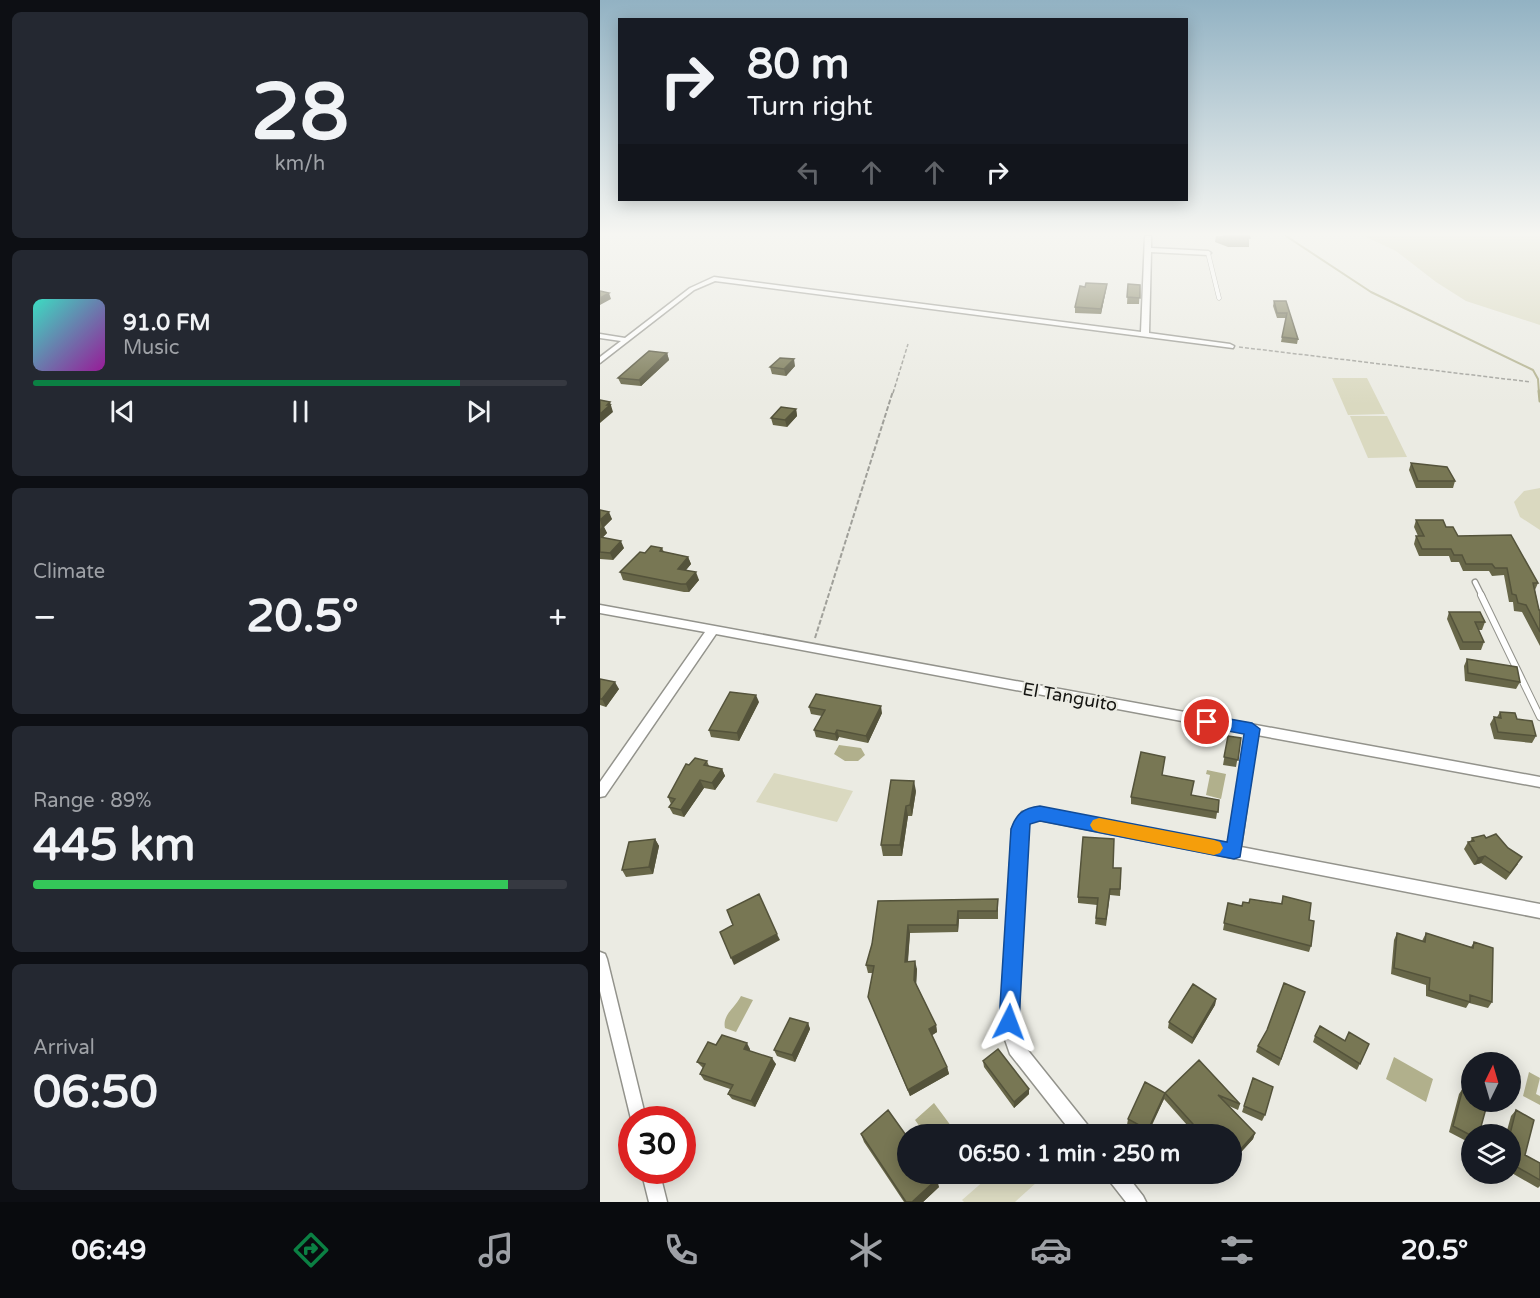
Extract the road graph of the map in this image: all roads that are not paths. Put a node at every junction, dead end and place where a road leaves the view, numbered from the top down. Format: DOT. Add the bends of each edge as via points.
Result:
graph roads {
  1 [pos="689,292"];
  2 [pos="815,292"];
  3 [pos="1146,292"];
  4 [pos="1218,292"];
  5 [pos="1219,298"];
  6 [pos="1145,335"];
  7 [pos="600,336"];
  8 [pos="627,340"];
  9 [pos="1230,346"];
  10 [pos="600,361"];
  11 [pos="1475,582"];
  12 [pos="600,609"];
  13 [pos="712,631"];
  14 [pos="1540,717"];
  15 [pos="1252,729"];
  16 [pos="1540,782"];
  17 [pos="600,792"];
  18 [pos="1234,852"];
  19 [pos="1540,911"];
  20 [pos="600,959"];
  21 [pos="635,1106"];
  22 [pos="1076,1124"];
  23 [pos="654,1184"];
  24 [pos="1123,1184"];
  25 [pos="658,1202"];
  26 [pos="1137,1202"];
  1 -- 8 [label="street"];
  2 -- 6 [label="street"];
  3 -- 6 [label="street"];
  4 -- 5 [label="lane"];
  6 -- 9 [label="street"];
  7 -- 8 [label="street"];
  8 -- 10 [label="street"];
  11 -- 14 [label="lane"];
  12 -- 13 [label="street, El Tanguito"];
  13 -- 15 [label="street, El Tanguito"];
  13 -- 17 [label="street"];
  15 -- 16 [label="street, El Tanguito"];
  15 -- 18 [label="street"];
  18 -- 19 [label="street"];
  18 -- 22 [label="street" via="1040,814 1027,816 1020,824 1010,1031 1016,1048"];
  20 -- 21 [label="street"];
  23 -- 25 [label="street"];
  24 -- 26 [label="street"];
}
